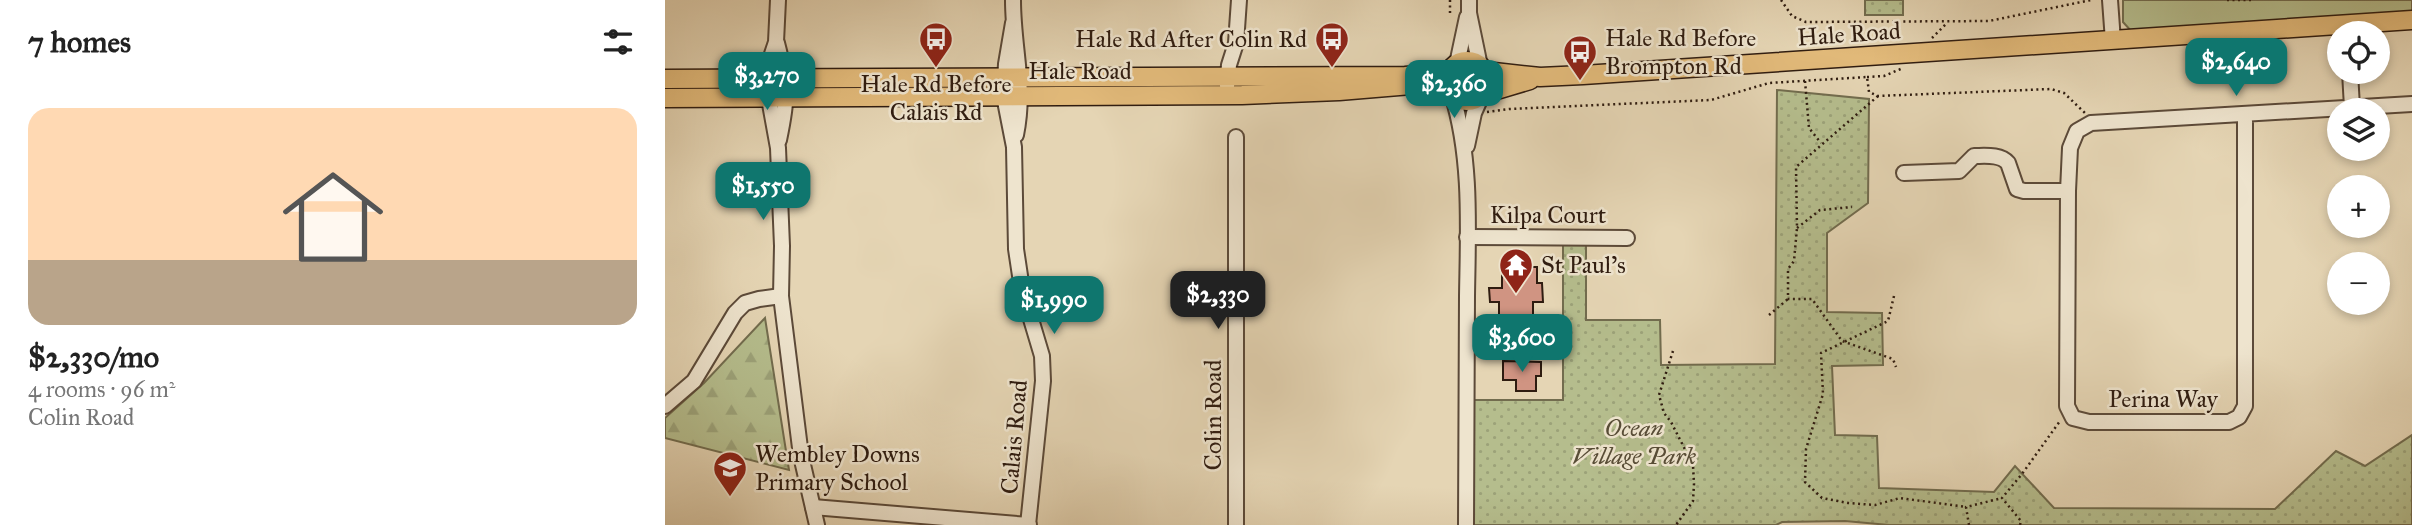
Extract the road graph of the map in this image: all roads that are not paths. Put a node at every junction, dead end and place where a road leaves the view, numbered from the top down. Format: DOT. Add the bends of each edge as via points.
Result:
graph roads {
  1 [pos="778,0"];
  2 [pos="1013,0"];
  3 [pos="1239,0"];
  4 [pos="2110,0"];
  5 [pos="1469,6"];
  6 [pos="2412,20"];
  7 [pos="2390,23"];
  8 [pos="2327,29"];
  9 [pos="2113,41"];
  10 [pos="776,42"];
  11 [pos="1454,66"];
  12 [pos="1483,69"];
  13 [pos="1540,77"];
  14 [pos="665,79"];
  15 [pos="765,79"];
  16 [pos="786,79"];
  17 [pos="1013,87"];
  18 [pos="1234,87"];
  19 [pos="1451,94"];
  20 [pos="1483,94"];
  21 [pos="765,97"];
  22 [pos="786,97"];
  23 [pos="665,98"];
  24 [pos="2412,103"];
  25 [pos="2390,104"];
  26 [pos="2327,109"];
  27 [pos="2245,116"];
  28 [pos="1236,137"];
  29 [pos="778,148"];
  30 [pos="1465,158"];
  31 [pos="1904,173"];
  32 [pos="2068,191"];
  33 [pos="1467,237"];
  34 [pos="1627,238"];
  35 [pos="781,296"];
  36 [pos="665,406"];
  37 [pos="813,507"];
  38 [pos="817,525"];
  39 [pos="1028,525"];
  40 [pos="1236,525"];
  41 [pos="1466,525"];
  1 -- 10 [label="street"];
  2 -- 17 [label="street, Calais Road"];
  3 -- 18 [label="street" via="1236,43 1229,65"];
  4 -- 9 [label="street"];
  5 -- 11 [label="street"];
  5 -- 12 [label="street"];
  6 -- 7 [label="main road, Hale Road"];
  8 -- 9 [label="main road, Hale Road"];
  9 -- 13 [label="main road, Hale Road"];
  10 -- 15 [label="street"];
  10 -- 16 [label="street"];
  11 -- 12 [label="main road" via="1473,62"];
  11 -- 18 [label="main road, Hale Road" via="1434,74"];
  11 -- 19 [label="main road" via="1447,81"];
  12 -- 13 [label="main road, Hale Road"];
  12 -- 20 [label="main road" via="1487,79"];
  13 -- 20 [label="main road, Hale Road"];
  14 -- 15 [label="main road, Hale Road"];
  15 -- 16 [label="main road, Hale Road"];
  15 -- 21 [label="street"];
  16 -- 17 [label="main road, Hale Road"];
  16 -- 22 [label="street"];
  17 -- 18 [label="main road, Hale Road"];
  17 -- 22 [label="main road, Hale Road"];
  17 -- 39 [label="street, Calais Road" via="1016,248 1022,289 1042,356 1043,381"];
  18 -- 19 [label="main road, Hale Road" via="1411,85"];
  19 -- 20 [label="main road" via="1471,101"];
  19 -- 30 [label="street"];
  20 -- 30 [label="street" via="1474,113"];
  21 -- 22 [label="main road, Hale Road"];
  21 -- 23 [label="main road, Hale Road"];
  21 -- 29 [label="street"];
  22 -- 29 [label="street"];
  24 -- 25 [label="street"];
  26 -- 27 [label="street"];
  27 -- 32 [label="street, Perina Way" via="2091,123 2077,131 2070,148"];
  27 -- 32 [label="street, Perina Way" via="2245,407 2229,422 2089,422 2073,418 2067,406"];
  28 -- 40 [label="street, Colin Road"];
  29 -- 35 [label="street"];
  30 -- 33 [label="street"];
  31 -- 32 [label="street" via="1959,171 1974,156 1995,156 2006,160 2020,190"];
  33 -- 34 [label="street, Kilpa Court"];
  33 -- 41 [label="street"];
  35 -- 36 [label="street" via="745,303 694,381"];
  35 -- 37 [label="street" via="801,456"];
  37 -- 38 [label="street"];
  37 -- 39 [label="street"];
}
